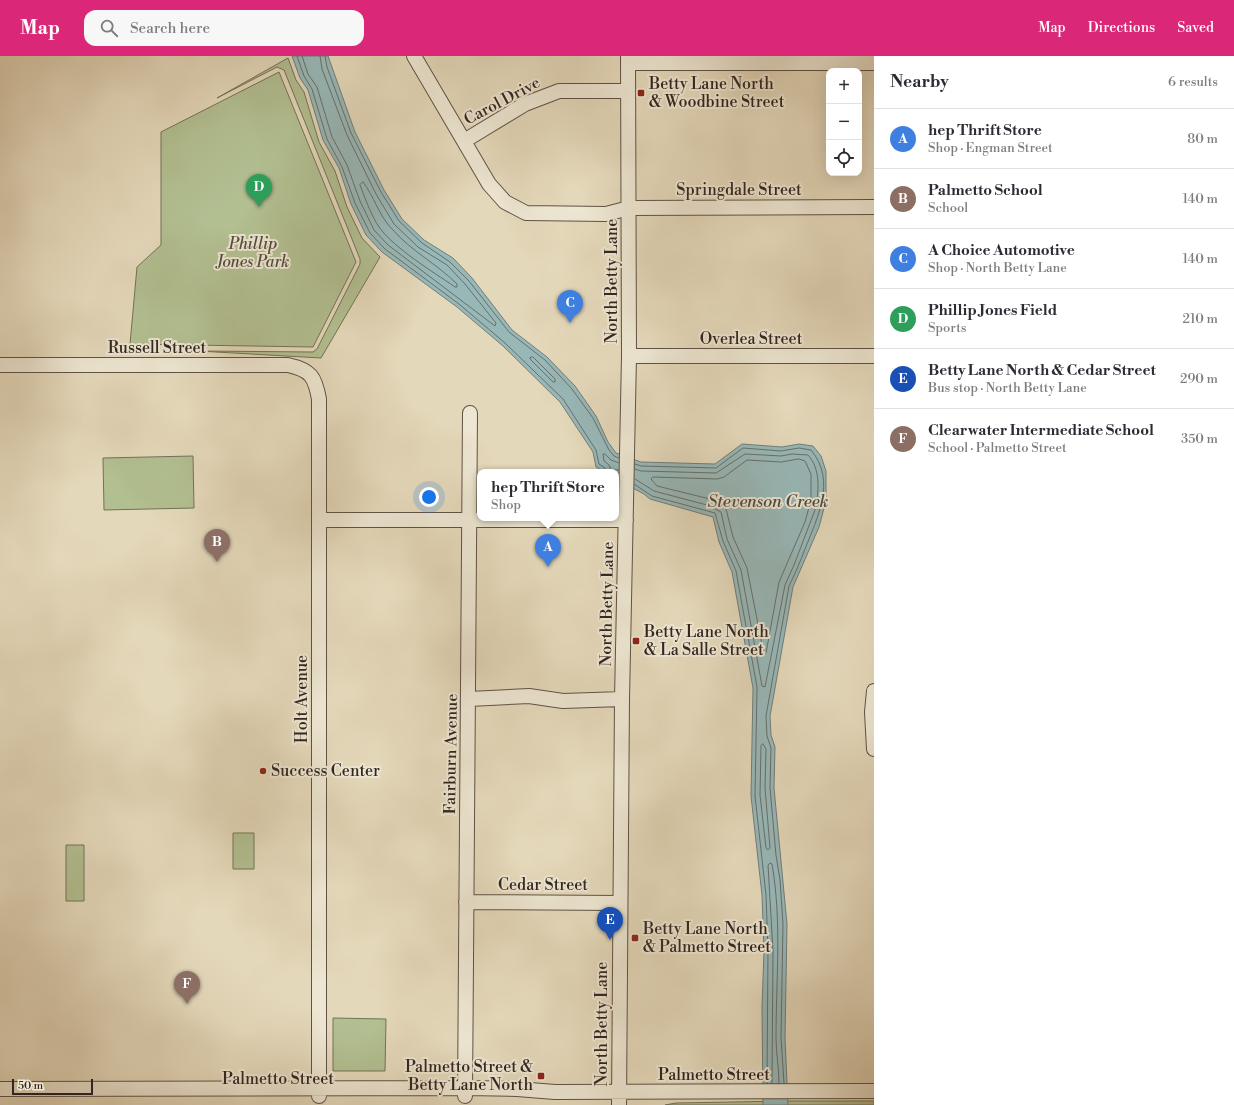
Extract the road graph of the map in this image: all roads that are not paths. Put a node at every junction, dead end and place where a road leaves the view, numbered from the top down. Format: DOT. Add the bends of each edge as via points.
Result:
graph roads {
  1 [pos="414,56"];
  2 [pos="628,59"];
  3 [pos="874,62"];
  4 [pos="628,91"];
  5 [pos="464,141"];
  6 [pos="874,207"];
  7 [pos="629,208"];
  8 [pos="628,356"];
  9 [pos="874,356"];
  10 [pos="0,365"];
  11 [pos="311,375"];
  12 [pos="470,413"];
  13 [pos="320,520"];
  14 [pos="471,520"];
  15 [pos="477,520"];
  16 [pos="619,520"];
  17 [pos="626,520"];
  18 [pos="874,691"];
  19 [pos="469,699"];
  20 [pos="622,699"];
  21 [pos="873,712"];
  22 [pos="874,749"];
  23 [pos="466,902"];
  24 [pos="619,903"];
  25 [pos="0,1089"];
  26 [pos="319,1092"];
  27 [pos="465,1092"];
  28 [pos="874,1092"];
  29 [pos="0,1096"];
  30 [pos="618,1099"];
  1 -- 5 [label="street, Springdale Street"];
  2 -- 3 [label="street"];
  2 -- 4 [label="street, North Betty Lane"];
  4 -- 5 [label="street, Carol Drive" via="559,92 525,104"];
  4 -- 7 [label="street, North Betty Lane"];
  5 -- 7 [label="street, Springdale Street" via="489,184 505,202 526,212 606,214"];
  6 -- 7 [label="street, Springdale Street"];
  7 -- 8 [label="street, North Betty Lane"];
  8 -- 9 [label="street, Overlea Street"];
  8 -- 17 [label="street, North Betty Lane"];
  10 -- 11 [label="street, Russell Street" via="288,365 301,368"];
  11 -- 13 [label="street, Holt Avenue" via="317,386 319,399"];
  12 -- 14 [label="street, Fairburn Avenue"];
  13 -- 14 [label="street"];
  13 -- 26 [label="street, Holt Avenue"];
  14 -- 15 [label="street"];
  14 -- 19 [label="street, Fairburn Avenue"];
  16 -- 17 [label="street"];
  17 -- 20 [label="street, North Betty Lane"];
  18 -- 21 [label="street"];
  19 -- 20 [label="street" via="529,696 563,702"];
  19 -- 23 [label="street, Fairburn Avenue"];
  20 -- 24 [label="street, North Betty Lane"];
  21 -- 22 [label="street"];
  23 -- 24 [label="street, Cedar Street"];
  23 -- 27 [label="street, Fairburn Avenue"];
  24 -- 30 [label="street, North Betty Lane"];
  25 -- 26 [label="street, Palmetto Street"];
  26 -- 27 [label="street, Palmetto Street"];
  26 -- 29 [label="street, Palmetto Street"];
  27 -- 30 [label="street, Palmetto Street" via="518,1096 555,1092"];
  28 -- 30 [label="street, Palmetto Street" via="761,1091"];
}
